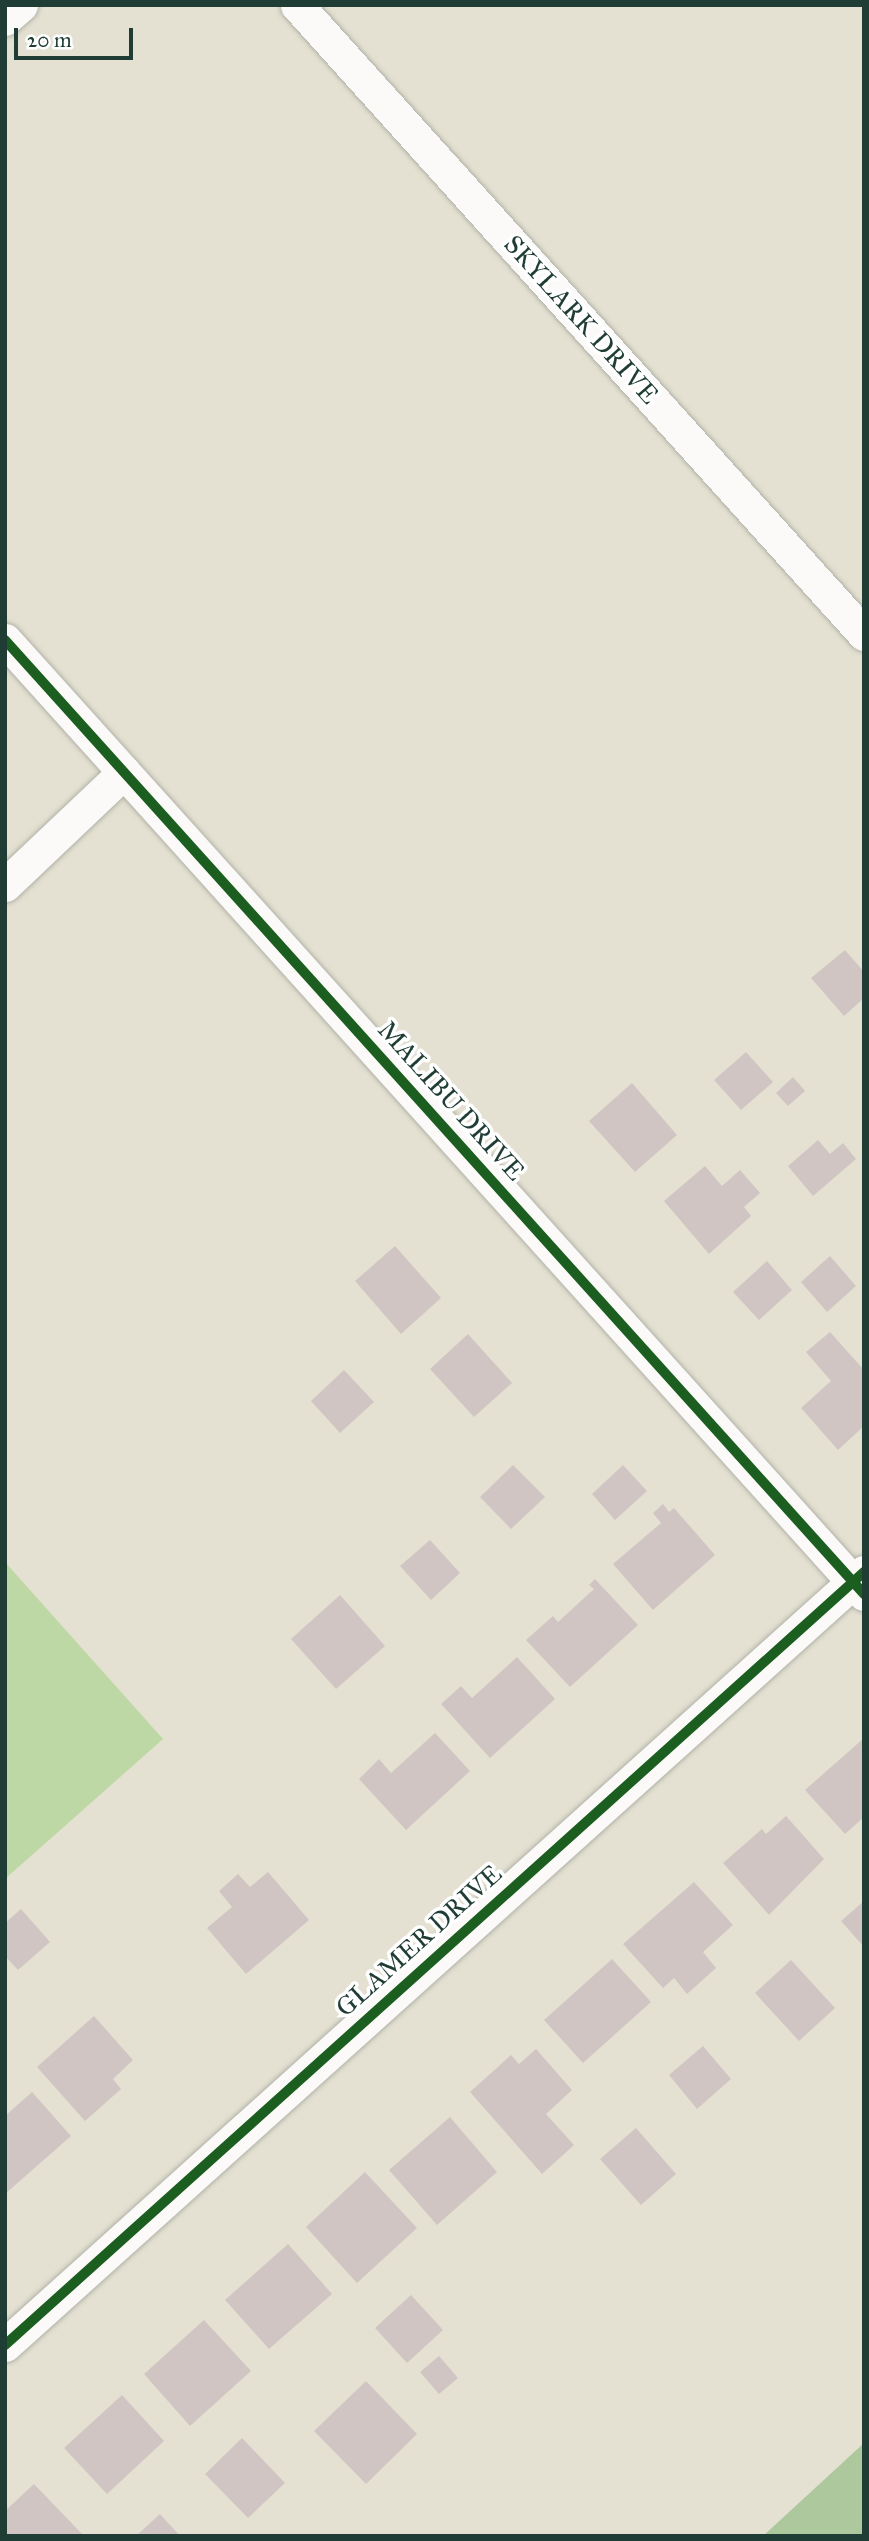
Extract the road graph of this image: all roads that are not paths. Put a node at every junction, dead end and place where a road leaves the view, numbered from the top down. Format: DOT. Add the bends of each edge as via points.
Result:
graph roads {
  1 [pos="21,5"];
  2 [pos="298,5"];
  3 [pos="5,19"];
  4 [pos="864,634"];
  5 [pos="5,640"];
  6 [pos="124,772"];
  7 [pos="5,885"];
  8 [pos="860,1582"];
  9 [pos="5,2345"];
  1 -- 3 [label="street"];
  2 -- 4 [label="street, SKYLARK DRIVE"];
  5 -- 6 [label="street, MALIBU DRIVE"];
  6 -- 7 [label="street"];
  6 -- 8 [label="street, MALIBU DRIVE"];
  8 -- 9 [label="street, GLAMER DRIVE"];
}
